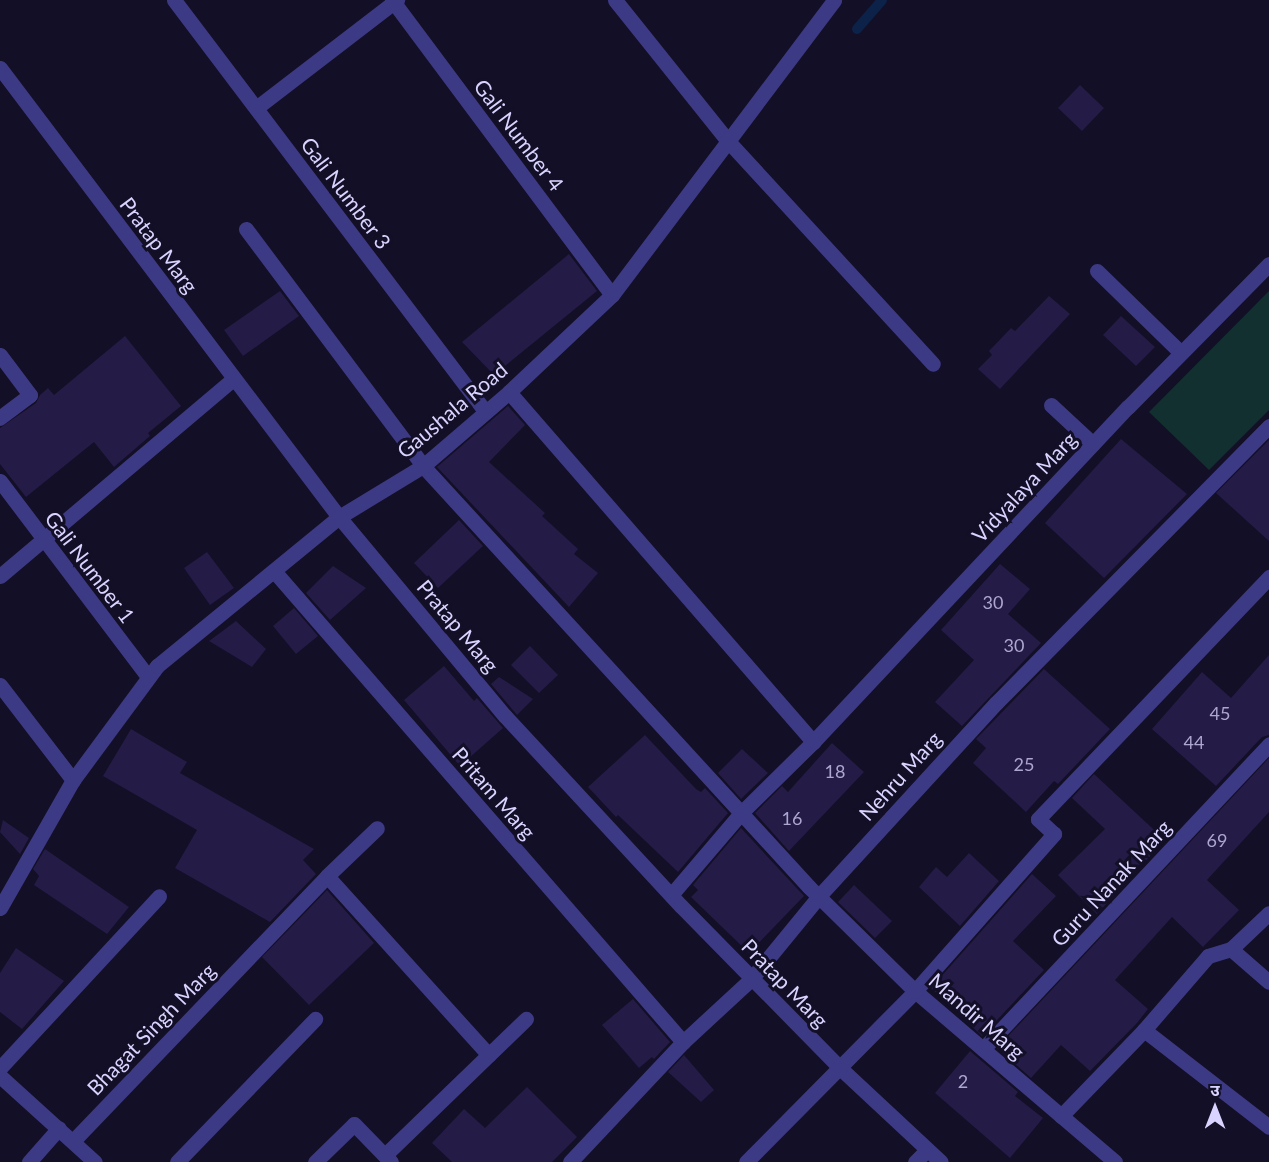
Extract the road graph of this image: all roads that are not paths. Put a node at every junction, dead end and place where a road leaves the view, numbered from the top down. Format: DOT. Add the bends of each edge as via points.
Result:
graph roads {
  1 [pos="174,0"];
  2 [pos="615,0"];
  3 [pos="834,0"];
  4 [pos="394,1"];
  5 [pos="0,68"];
  6 [pos="256,108"];
  7 [pos="727,140"];
  8 [pos="246,229"];
  9 [pos="1269,264"];
  10 [pos="1097,271"];
  11 [pos="612,295"];
  12 [pos="1181,353"];
  13 [pos="0,355"];
  14 [pos="933,363"];
  15 [pos="233,379"];
  16 [pos="509,392"];
  17 [pos="1051,405"];
  18 [pos="485,411"];
  19 [pos="0,418"];
  20 [pos="1269,426"];
  21 [pos="1093,444"];
  22 [pos="423,466"];
  23 [pos="0,481"];
  24 [pos="339,517"];
  25 [pos="43,540"];
  26 [pos="274,571"];
  27 [pos="0,576"];
  28 [pos="1269,577"];
  29 [pos="148,677"];
  30 [pos="3,694"];
  31 [pos="813,742"];
  32 [pos="1269,744"];
  33 [pos="73,780"];
  34 [pos="741,813"];
  35 [pos="377,828"];
  36 [pos="327,876"];
  37 [pos="671,895"];
  38 [pos="159,896"];
  39 [pos="819,896"];
  40 [pos="0,908"];
  41 [pos="1269,913"];
  42 [pos="1231,949"];
  43 [pos="752,978"];
  44 [pos="1269,982"];
  45 [pos="915,991"];
  46 [pos="315,1019"];
  47 [pos="526,1019"];
  48 [pos="1144,1030"];
  49 [pos="683,1042"];
  50 [pos="983,1049"];
  51 [pos="489,1056"];
  52 [pos="839,1067"];
  53 [pos="0,1068"];
  54 [pos="0,1076"];
  55 [pos="1061,1116"];
  56 [pos="1269,1127"];
  57 [pos="59,1128"];
  58 [pos="73,1141"];
  59 [pos="927,1150"];
  60 [pos="388,1159"];
  61 [pos="29,1162"];
  62 [pos="95,1162"];
  63 [pos="177,1162"];
  64 [pos="315,1162"];
  65 [pos="570,1162"];
  66 [pos="746,1162"];
  67 [pos="915,1162"];
  68 [pos="941,1162"];
  69 [pos="1115,1162"];
  1 -- 6 [label="street, Gali Number 3"];
  2 -- 7 [label="street"];
  3 -- 7 [label="street, Gaushala Road"];
  4 -- 6 [label="street"];
  4 -- 11 [label="street, Gali Number 4"];
  5 -- 15 [label="street, Pratap Marg"];
  6 -- 18 [label="street, Gali Number 3"];
  7 -- 11 [label="street, Gaushala Road"];
  7 -- 14 [label="street"];
  8 -- 22 [label="street, Mandir Marg"];
  9 -- 12 [label="street, Vidyalaya Marg"];
  10 -- 12 [label="street"];
  11 -- 16 [label="street, Gaushala Road"];
  12 -- 21 [label="street, Vidyalaya Marg"];
  13 -- 19 [label="street" via="30,395"];
  15 -- 24 [label="street, Pratap Marg"];
  15 -- 25 [label="street"];
  16 -- 18 [label="street, Gaushala Road"];
  16 -- 31 [label="street"];
  17 -- 21 [label="street"];
  18 -- 22 [label="street, Gaushala Road"];
  20 -- 39 [label="street, Nehru Marg" via="996,703"];
  21 -- 31 [label="street, Vidyalaya Marg"];
  22 -- 24 [label="street, Gaushala Road"];
  22 -- 34 [label="street, Mandir Marg"];
  23 -- 25 [label="street, Gali Number 1"];
  24 -- 26 [label="street, Gaushala Road"];
  24 -- 37 [label="street, Pratap Marg" via="505,716"];
  25 -- 27 [label="street"];
  25 -- 29 [label="street, Gali Number 1"];
  26 -- 29 [label="street, Gaushala Road"];
  26 -- 49 [label="street, Pritam Marg"];
  28 -- 45 [label="street" via="1038,819 1054,834"];
  29 -- 33 [label="street, Gaushala Road"];
  30 -- 33 [label="street"];
  31 -- 34 [label="street, Vidyalaya Marg"];
  32 -- 50 [label="street, Guru Nanak Marg"];
  33 -- 40 [label="street, Gaushala Road"];
  34 -- 37 [label="street, Vidyalaya Marg"];
  34 -- 39 [label="street, Mandir Marg"];
  35 -- 36 [label="street, Bhagat Singh Marg"];
  36 -- 51 [label="street"];
  36 -- 58 [label="street, Bhagat Singh Marg"];
  37 -- 43 [label="street, Pratap Marg"];
  38 -- 53 [label="street"];
  39 -- 43 [label="street, Nehru Marg"];
  39 -- 45 [label="street, Mandir Marg"];
  41 -- 42 [label="street"];
  42 -- 44 [label="street"];
  42 -- 48 [label="street" via="1208,956"];
  43 -- 49 [label="street, Nehru Marg"];
  43 -- 52 [label="street, Pratap Marg"];
  45 -- 50 [label="street, Mandir Marg"];
  45 -- 52 [label="street"];
  46 -- 63 [label="street"];
  47 -- 51 [label="street"];
  48 -- 55 [label="street"];
  48 -- 56 [label="street"];
  49 -- 65 [label="street, Nehru Marg"];
  50 -- 55 [label="street, Mandir Marg"];
  51 -- 60 [label="street"];
  52 -- 59 [label="street, Pratap Marg"];
  52 -- 66 [label="street"];
  54 -- 57 [label="street"];
  55 -- 69 [label="street, Mandir Marg"];
  57 -- 58 [label="street"];
  57 -- 61 [label="street"];
  58 -- 62 [label="street"];
  59 -- 67 [label="street"];
  59 -- 68 [label="street, Pratap Marg"];
  60 -- 64 [label="street" via="354,1124"];
}
